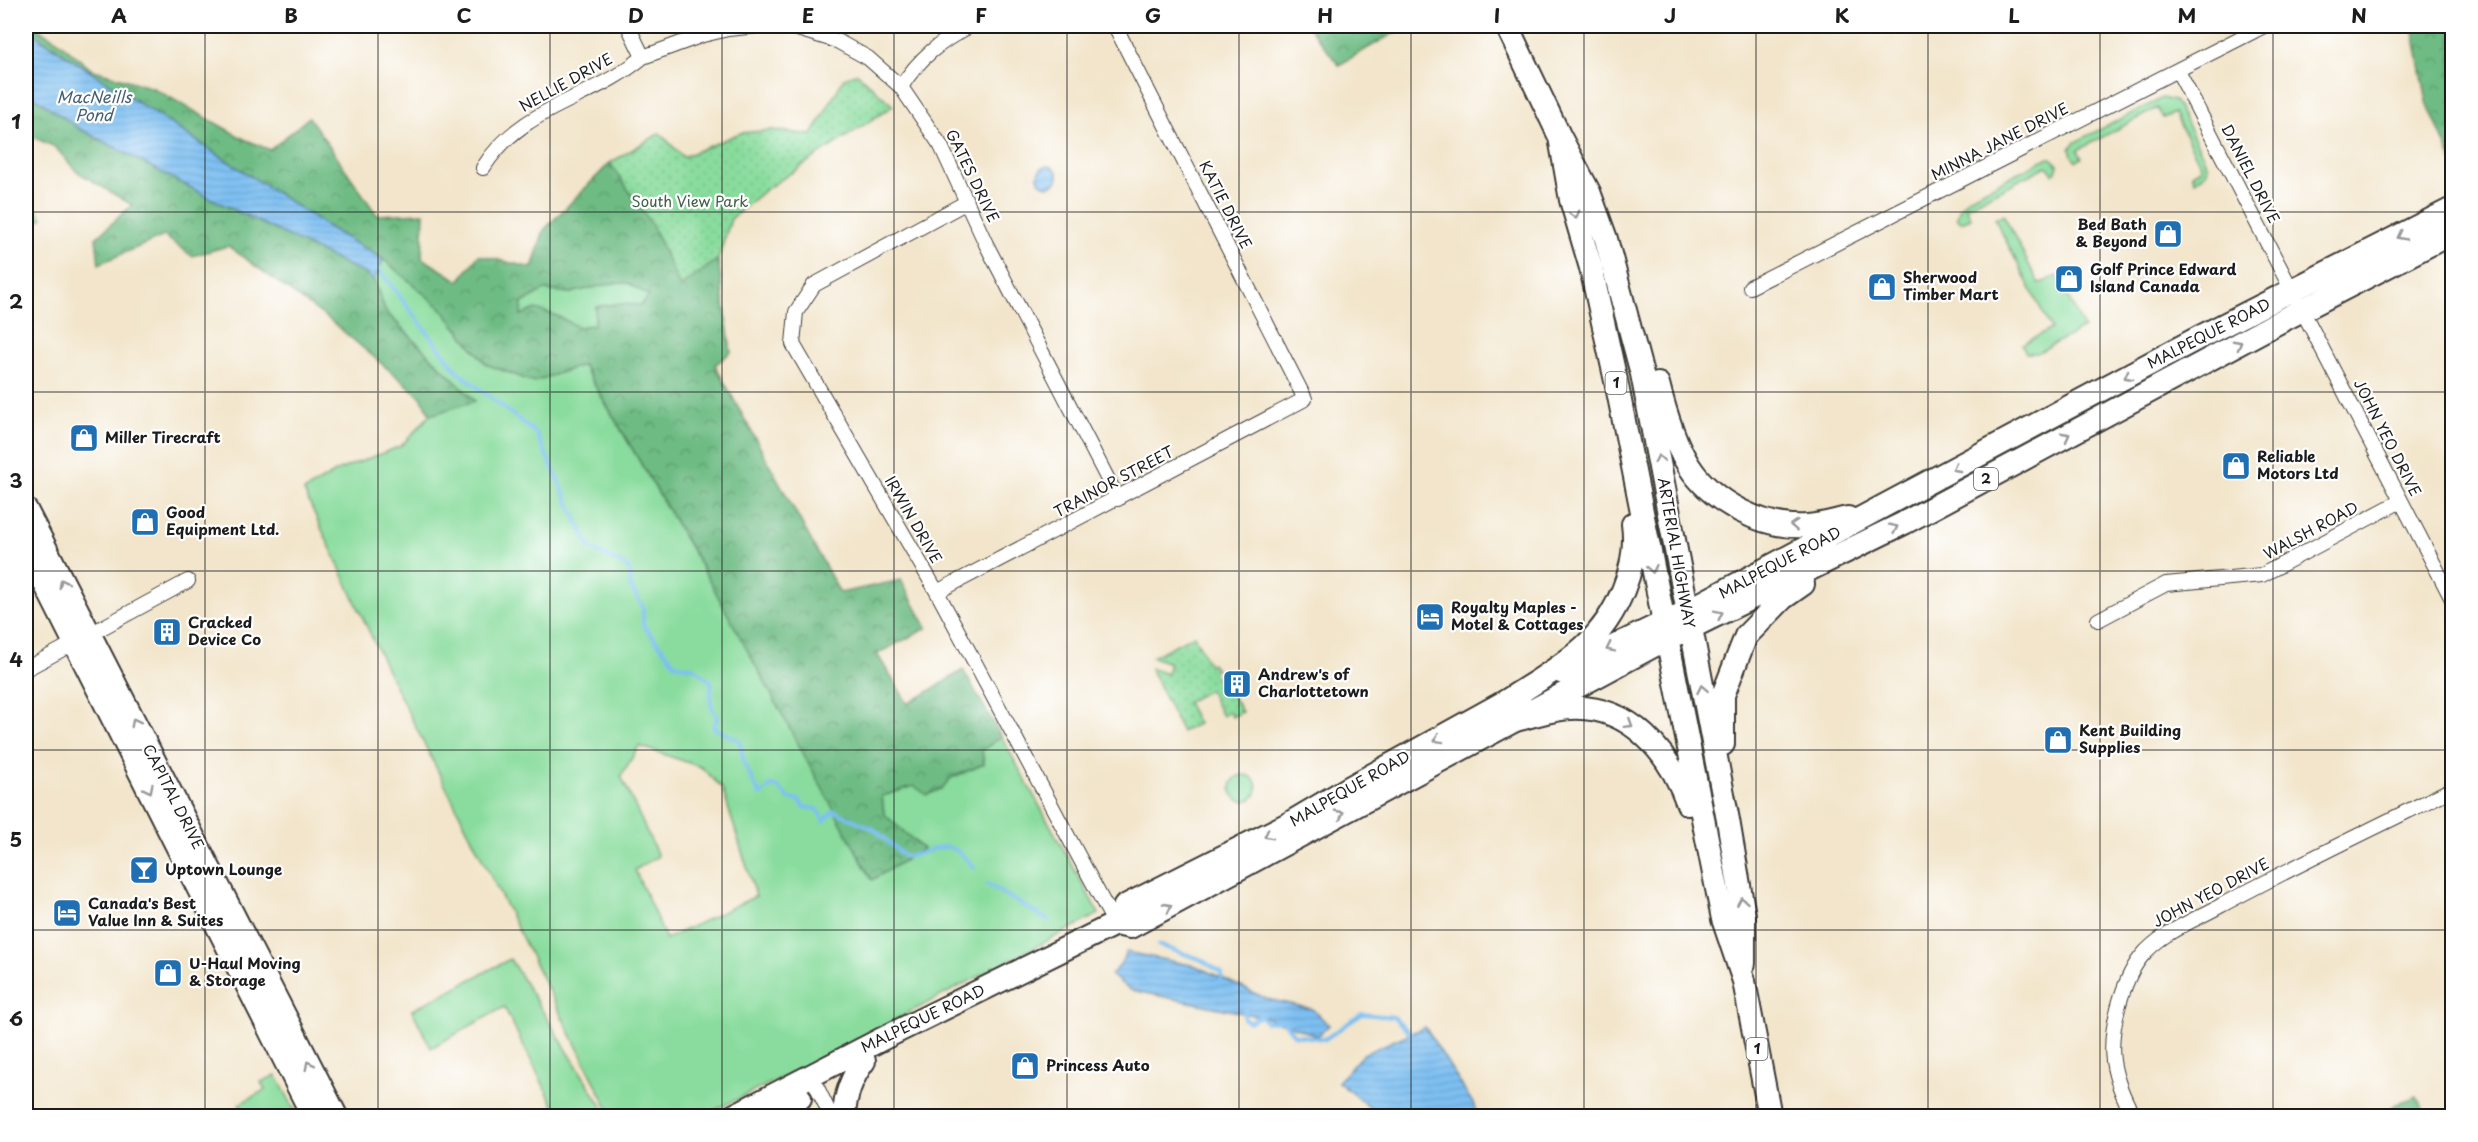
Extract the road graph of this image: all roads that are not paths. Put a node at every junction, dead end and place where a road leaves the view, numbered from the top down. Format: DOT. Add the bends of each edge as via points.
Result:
graph roads {
  1 [pos="628,26"];
  2 [pos="970,26"];
  3 [pos="1115,26"];
  4 [pos="1507,26"];
  5 [pos="2264,26"];
  6 [pos="643,57"];
  7 [pos="2178,71"];
  8 [pos="902,87"];
  9 [pos="1560,137"];
  10 [pos="483,168"];
  11 [pos="967,202"];
  12 [pos="2452,209"];
  13 [pos="2452,234"];
  14 [pos="1606,239"];
  15 [pos="1591,268"];
  16 [pos="1750,287"];
  17 [pos="2297,301"];
  18 [pos="1305,399"];
  19 [pos="1118,499"];
  20 [pos="2401,501"];
  21 [pos="26,510"];
  22 [pos="1873,513"];
  23 [pos="1867,541"];
  24 [pos="26,546"];
  25 [pos="188,581"];
  26 [pos="937,592"];
  27 [pos="2452,599"];
  28 [pos="1688,620"];
  29 [pos="2098,620"];
  30 [pos="1664,631"];
  31 [pos="82,639"];
  32 [pos="26,669"];
  33 [pos="1509,712"];
  34 [pos="2452,789"];
  35 [pos="1728,820"];
  36 [pos="1723,919"];
  37 [pos="1115,924"];
  38 [pos="1744,981"];
  39 [pos="948,1006"];
  40 [pos="864,1061"];
  41 [pos="814,1082"];
  42 [pos="313,1116"];
  43 [pos="336,1116"];
  44 [pos="733,1116"];
  45 [pos="767,1116"];
  46 [pos="831,1116"];
  47 [pos="844,1116"];
  48 [pos="1770,1116"];
  49 [pos="2133,1116"];
  1 -- 6 [label="street"];
  2 -- 8 [label="street" via="942,40 924,56"];
  3 -- 18 [label="street, KATIE DRIVE"];
  4 -- 9 [label="main road, ARTERIAL HIGHWAY / 1"];
  5 -- 7 [label="street, MINNA JANE DRIVE"];
  6 -- 8 [label="street, GATES DRIVE" via="703,34 788,26 837,41 868,58"];
  6 -- 10 [label="street, NELLIE DRIVE" via="588,91 535,116 512,134"];
  7 -- 16 [label="street, MINNA JANE DRIVE"];
  7 -- 17 [label="street, DANIEL DRIVE"];
  8 -- 11 [label="street, GATES DRIVE" via="941,146"];
  9 -- 14 [label="main road, ARTERIAL HIGHWAY / 1" via="1589,192"];
  9 -- 15 [label="main road, ARTERIAL HIGHWAY / 1, one-way" via="1571,200"];
  11 -- 19 [label="street, GATES DRIVE"];
  11 -- 26 [label="street, IRWIN DRIVE" via="814,285 796,312 793,344"];
  12 -- 17 [label="main road, MALPEQUE ROAD / 2, one-way"];
  13 -- 17 [label="main road, MALPEQUE ROAD / 2"];
  22 -- 14 [label="main road, one-way" via="1805,526 1778,524 1719,498 1689,466 1665,412 1630,285"];
  28 -- 14 [label="main road, ARTERIAL HIGHWAY / 1, one-way" via="1642,374"];
  15 -- 30 [label="main road, ARTERIAL HIGHWAY / 1, one-way"];
  15 -- 33 [label="main road" via="1634,527 1633,559 1608,617 1587,644"];
  17 -- 20 [label="street, JOHN YEO DRIVE"];
  17 -- 22 [label="main road, MALPEQUE ROAD / 2, one-way" via="2189,343"];
  23 -- 17 [label="main road, MALPEQUE ROAD / 2, one-way"];
  18 -- 19 [label="street, TRAINOR STREET"];
  19 -- 26 [label="street, TRAINOR STREET"];
  20 -- 27 [label="street, JOHN YEO DRIVE"];
  20 -- 29 [label="street, WALSH ROAD" via="2262,575 2166,584"];
  31 -- 21 [label="main road, CAPITAL DRIVE, one-way"];
  22 -- 28 [label="main road, MALPEQUE ROAD / 2"];
  28 -- 23 [label="main road, MALPEQUE ROAD / 2, one-way"];
  23 -- 35 [label="main road" via="1783,597 1746,636 1723,695"];
  24 -- 31 [label="main road, CAPITAL DRIVE"];
  25 -- 31 [label="street"];
  26 -- 37 [label="street, IRWIN DRIVE"];
  28 -- 30 [label="main road, MALPEQUE ROAD / 2"];
  35 -- 28 [label="main road, ARTERIAL HIGHWAY / 1, one-way"];
  30 -- 33 [label="main road, MALPEQUE ROAD" via="1552,676"];
  30 -- 36 [label="main road, ARTERIAL HIGHWAY / 1"];
  31 -- 32 [label="street"];
  31 -- 42 [label="main road, CAPITAL DRIVE, one-way"];
  43 -- 31 [label="main road, CAPITAL DRIVE, one-way"];
  33 -- 36 [label="main road, one-way" via="1591,709 1626,721 1646,736 1679,780"];
  33 -- 37 [label="main road, MALPEQUE ROAD" via="1349,788 1290,823 1125,906"];
  34 -- 49 [label="street, JOHN YEO DRIVE" via="2155,941 2125,984 2113,1034 2113,1060"];
  38 -- 35 [label="main road, ARTERIAL HIGHWAY / 1, one-way" via="1744,915"];
  36 -- 38 [label="main road, ARTERIAL HIGHWAY / 1"];
  37 -- 39 [label="main road, MALPEQUE ROAD"];
  38 -- 48 [label="main road, ARTERIAL HIGHWAY / 1"];
  39 -- 40 [label="main road" via="899,1042"];
  39 -- 41 [label="main road, MALPEQUE ROAD"];
  40 -- 41 [label="main road"];
  40 -- 47 [label="main road" via="853,1075"];
  41 -- 44 [label="main road, MALPEQUE ROAD"];
  41 -- 45 [label="main road"];
  41 -- 46 [label="street"];
}
